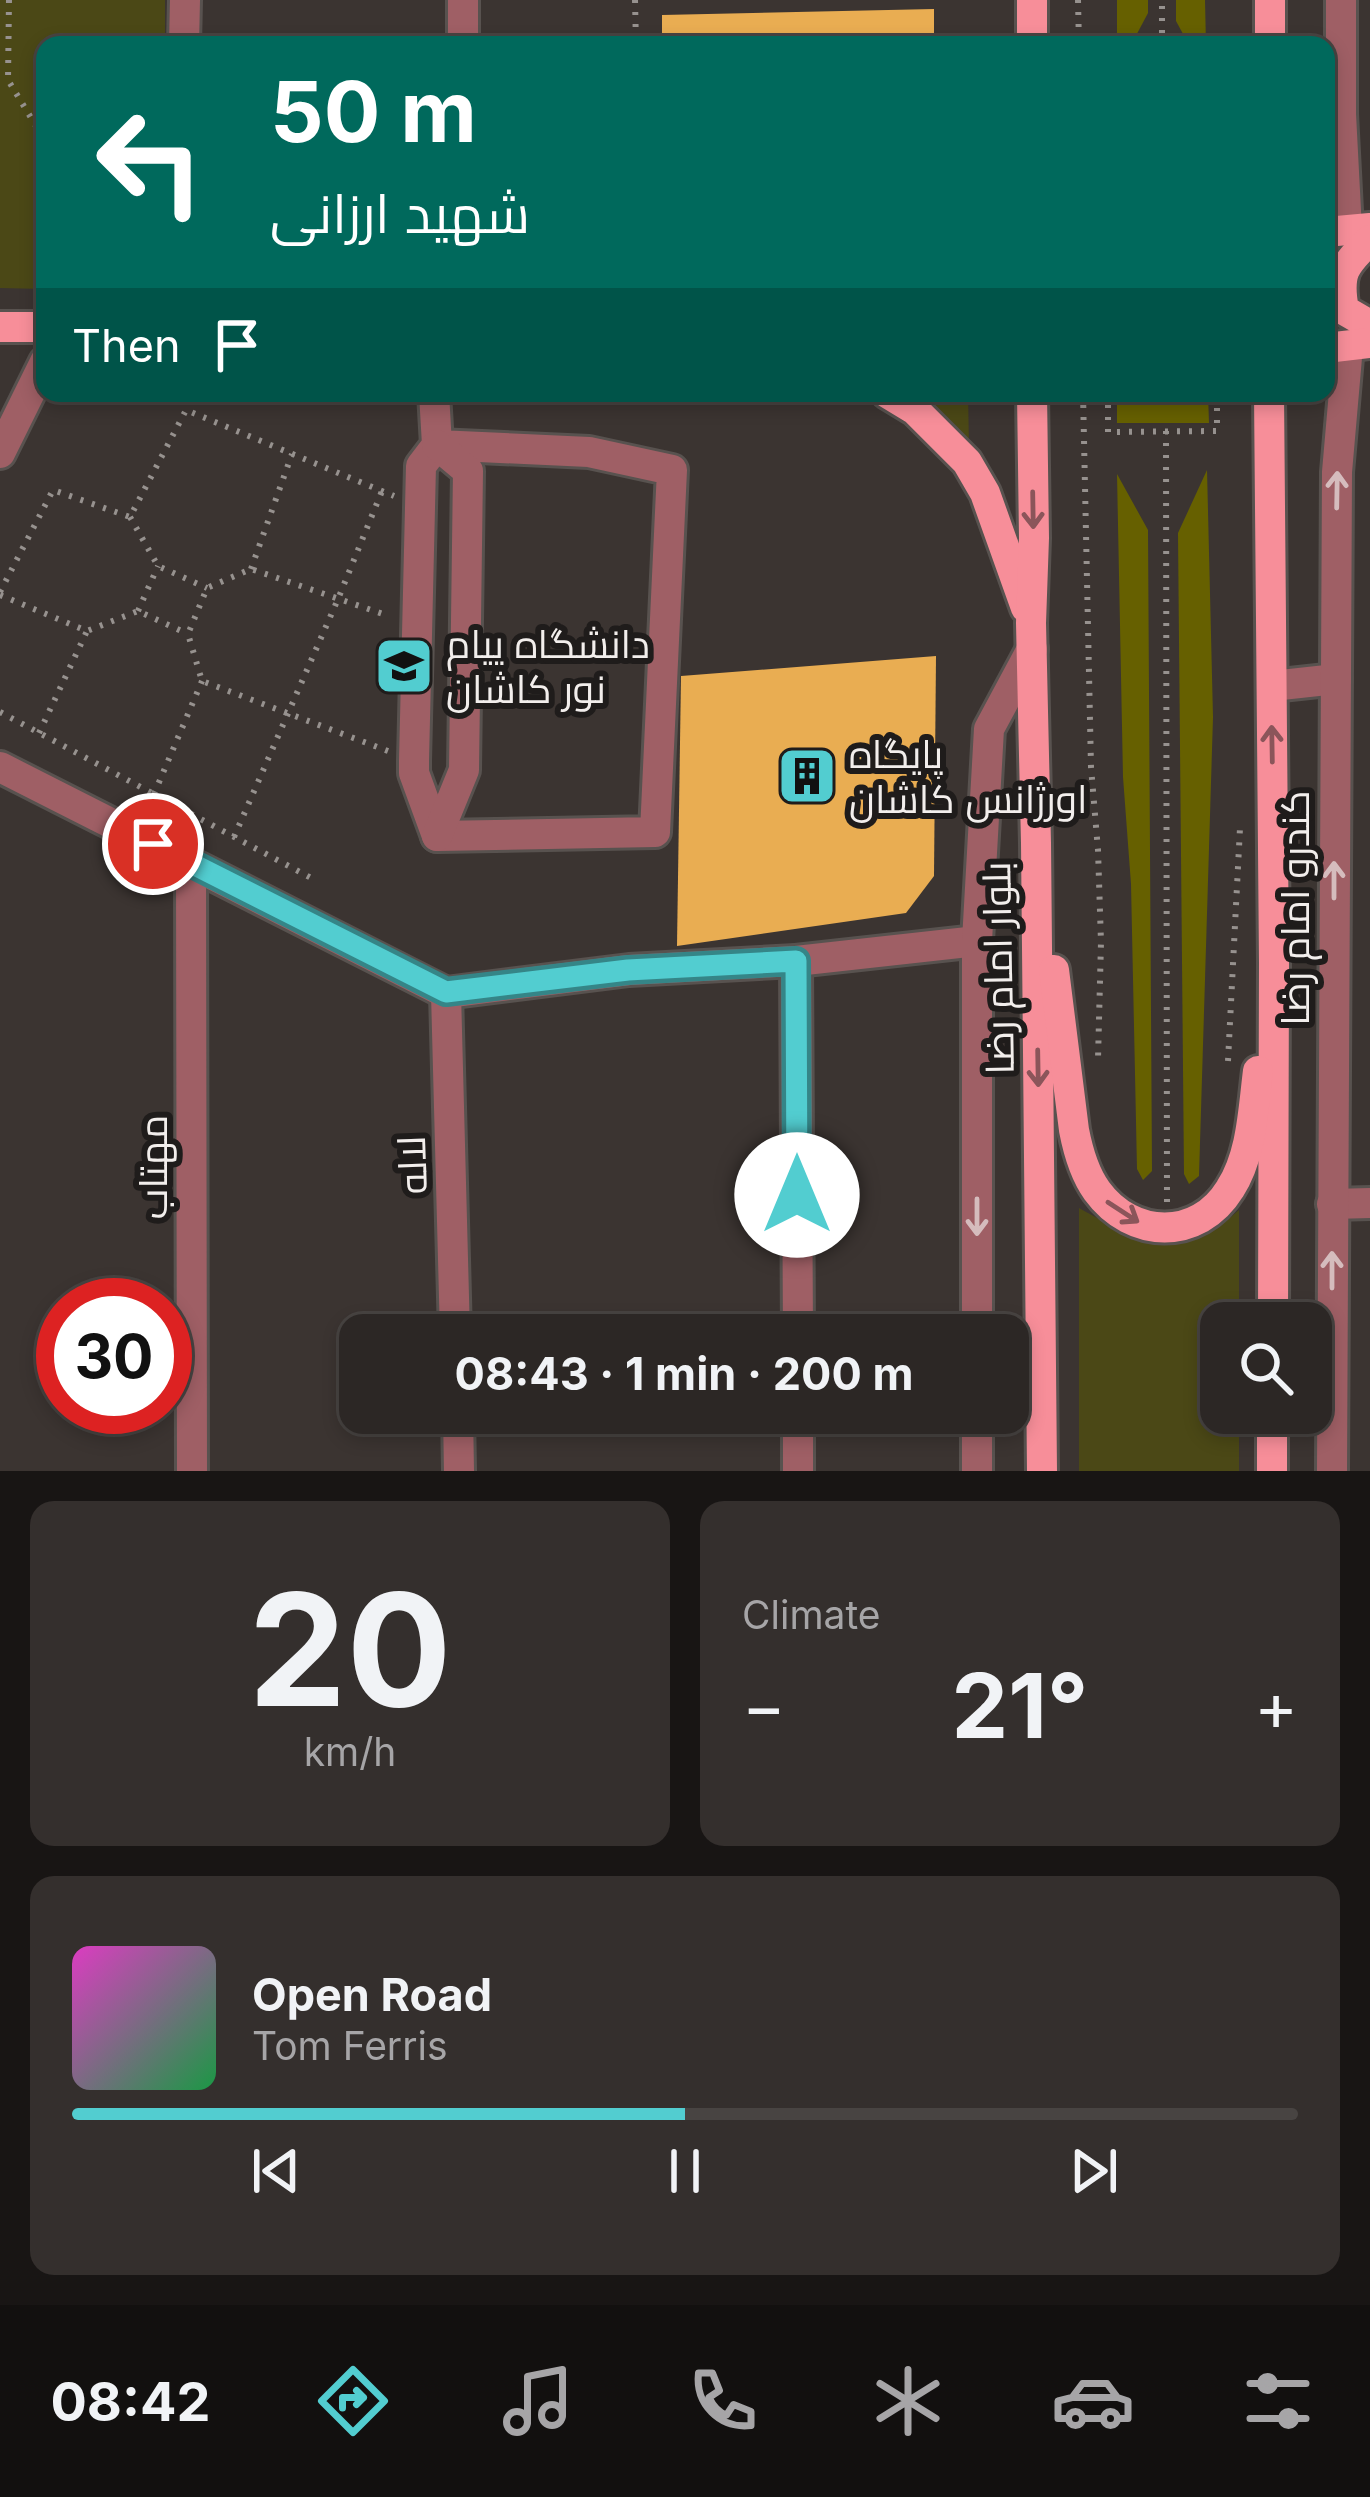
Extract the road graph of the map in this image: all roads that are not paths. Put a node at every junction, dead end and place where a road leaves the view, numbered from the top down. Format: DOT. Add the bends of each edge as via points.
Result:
graph roads {
  1 [pos="185,0"];
  2 [pos="463,0"];
  3 [pos="1270,0"];
  4 [pos="1341,0"];
  5 [pos="1032,2"];
  6 [pos="184,36"];
  7 [pos="463,36"];
  8 [pos="1032,36"];
  9 [pos="1270,36"];
  10 [pos="1353,233"];
  11 [pos="0,327"];
  12 [pos="36,327"];
  13 [pos="1353,340"];
  14 [pos="36,380"];
  15 [pos="435,402"];
  16 [pos="902,402"];
  17 [pos="1032,402"];
  18 [pos="1269,402"];
  19 [pos="437,445"];
  20 [pos="0,453"];
  21 [pos="1031,636"];
  22 [pos="416,670"];
  23 [pos="465,671"];
  24 [pos="1336,679"];
  25 [pos="1272,686"];
  26 [pos="0,766"];
  27 [pos="1036,821"];
  28 [pos="437,836"];
  29 [pos="191,864"];
  30 [pos="977,941"];
  31 [pos="796,961"];
  32 [pos="1274,962"];
  33 [pos="446,992"];
  34 [pos="1370,1203"];
  35 [pos="1332,1204"];
  36 [pos="1273,1302"];
  37 [pos="454,1314"];
  38 [pos="798,1314"];
  39 [pos="977,1314"];
  40 [pos="458,1434"];
  41 [pos="798,1434"];
  42 [pos="976,1434"];
  43 [pos="1272,1434"];
  44 [pos="192,1471"];
  45 [pos="459,1471"];
  46 [pos="798,1471"];
  47 [pos="976,1471"];
  48 [pos="1042,1471"];
  49 [pos="1272,1471"];
  50 [pos="1332,1471"];
  1 -- 6 [label="street"];
  2 -- 7 [label="street"];
  3 -- 9 [label="main road"];
  4 -- 10 [label="street"];
  5 -- 8 [label="main road"];
  10 -- 13 [label="main road" via="1339,285"];
  11 -- 12 [label="main road"];
  24 -- 13 [label="street, کندرو امام رضا, one-way" via="1337,472"];
  14 -- 20 [label="street"];
  15 -- 19 [label="street"];
  16 -- 21 [label="main road" via="967,461 986,493"];
  17 -- 21 [label="main road, بلوار امام رضا, one-way"];
  18 -- 25 [label="main road"];
  19 -- 22 [label="street" via="421,466"];
  19 -- 23 [label="street" via="468,470"];
  19 -- 28 [label="street" via="590,452 672,470 655,832"];
  21 -- 27 [label="main road, بلوار امام رضا"];
  21 -- 30 [label="street" via="988,729"];
  22 -- 23 [label="street"];
  22 -- 28 [label="street" via="414,773"];
  23 -- 28 [label="street" via="464,770"];
  24 -- 25 [label="street"];
  35 -- 24 [label="street, کندرو امام رضا, one-way"];
  32 -- 25 [label="main road, one-way"];
  26 -- 29 [label="street"];
  27 -- 32 [label="main road, one-way" via="1079,1156 1113,1208 1145,1226 1168,1229 1202,1218 1240,1172"];
  27 -- 48 [label="main road, بلوار امام رضا, one-way"];
  29 -- 33 [label="street"];
  29 -- 44 [label="street, مهتاب"];
  30 -- 31 [label="street"];
  30 -- 39 [label="street, one-way"];
  31 -- 33 [label="street"];
  31 -- 38 [label="street"];
  32 -- 36 [label="main road"];
  33 -- 37 [label="street, لاله"];
  34 -- 35 [label="street"];
  50 -- 35 [label="street, کندرو امام رضا, one-way"];
  40 -- 45 [label="street"];
  41 -- 46 [label="street"];
  42 -- 47 [label="street"];
  43 -- 49 [label="main road"];
}
